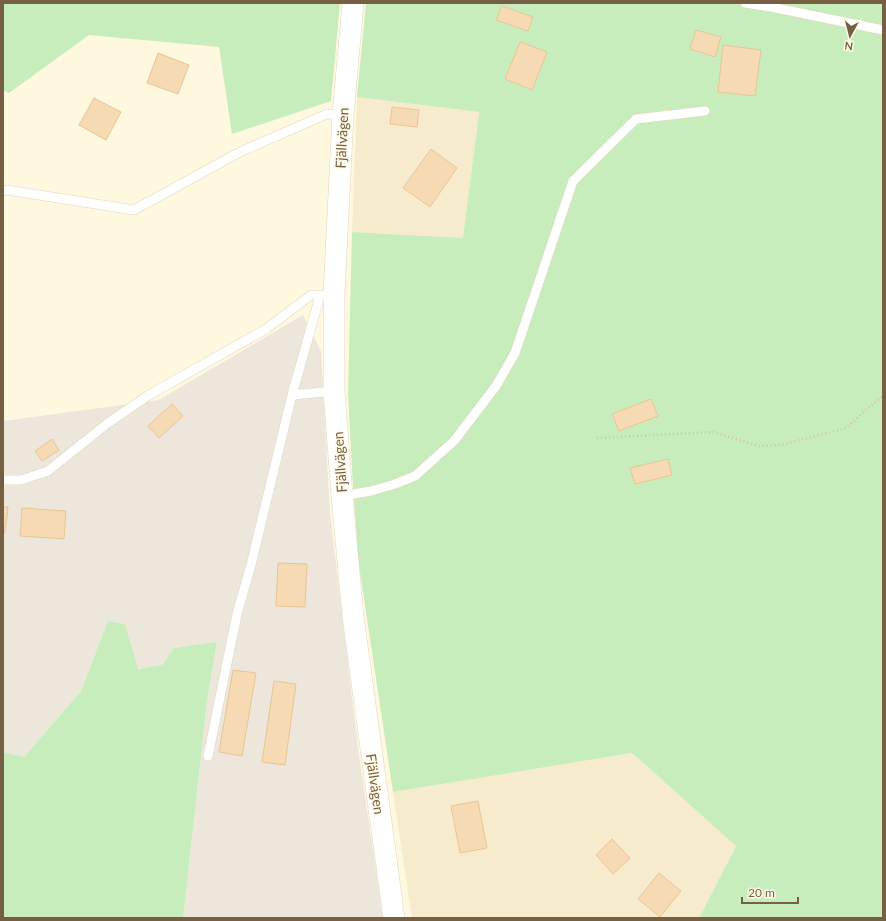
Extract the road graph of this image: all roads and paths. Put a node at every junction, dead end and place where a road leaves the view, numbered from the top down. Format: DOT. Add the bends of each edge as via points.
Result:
graph roads {
  1 [pos="353,3"];
  2 [pos="745,3"];
  3 [pos="883,30"];
  4 [pos="705,111"];
  5 [pos="343,115"];
  6 [pos="3,191"];
  7 [pos="326,295"];
  8 [pos="334,392"];
  9 [pos="292,395"];
  10 [pos="883,396"];
  11 [pos="597,438"];
  12 [pos="3,480"];
  13 [pos="342,496"];
  14 [pos="208,756"];
  15 [pos="394,918"];
  1 -- 5 [label="street, Fjällvägen"];
  2 -- 3 [label="lane"];
  4 -- 13 [label="lane" via="636,119 573,181 515,353 496,386 454,441 415,476 371,491"];
  5 -- 6 [label="lane" via="327,114 240,152 134,210"];
  5 -- 7 [label="street, Fjällvägen"];
  7 -- 8 [label="street, Fjällvägen"];
  7 -- 9 [label="lane" via="318,303"];
  7 -- 12 [label="lane" via="311,295 266,329 149,395 108,423 48,471 20,480"];
  8 -- 9 [label="lane"];
  8 -- 13 [label="street, Fjällvägen"];
  9 -- 14 [label="lane" via="237,614"];
  10 -- 11 [label="path" via="846,428 781,445 759,446 713,432"];
  13 -- 15 [label="street, Fjällvägen" via="353,616"];
}
